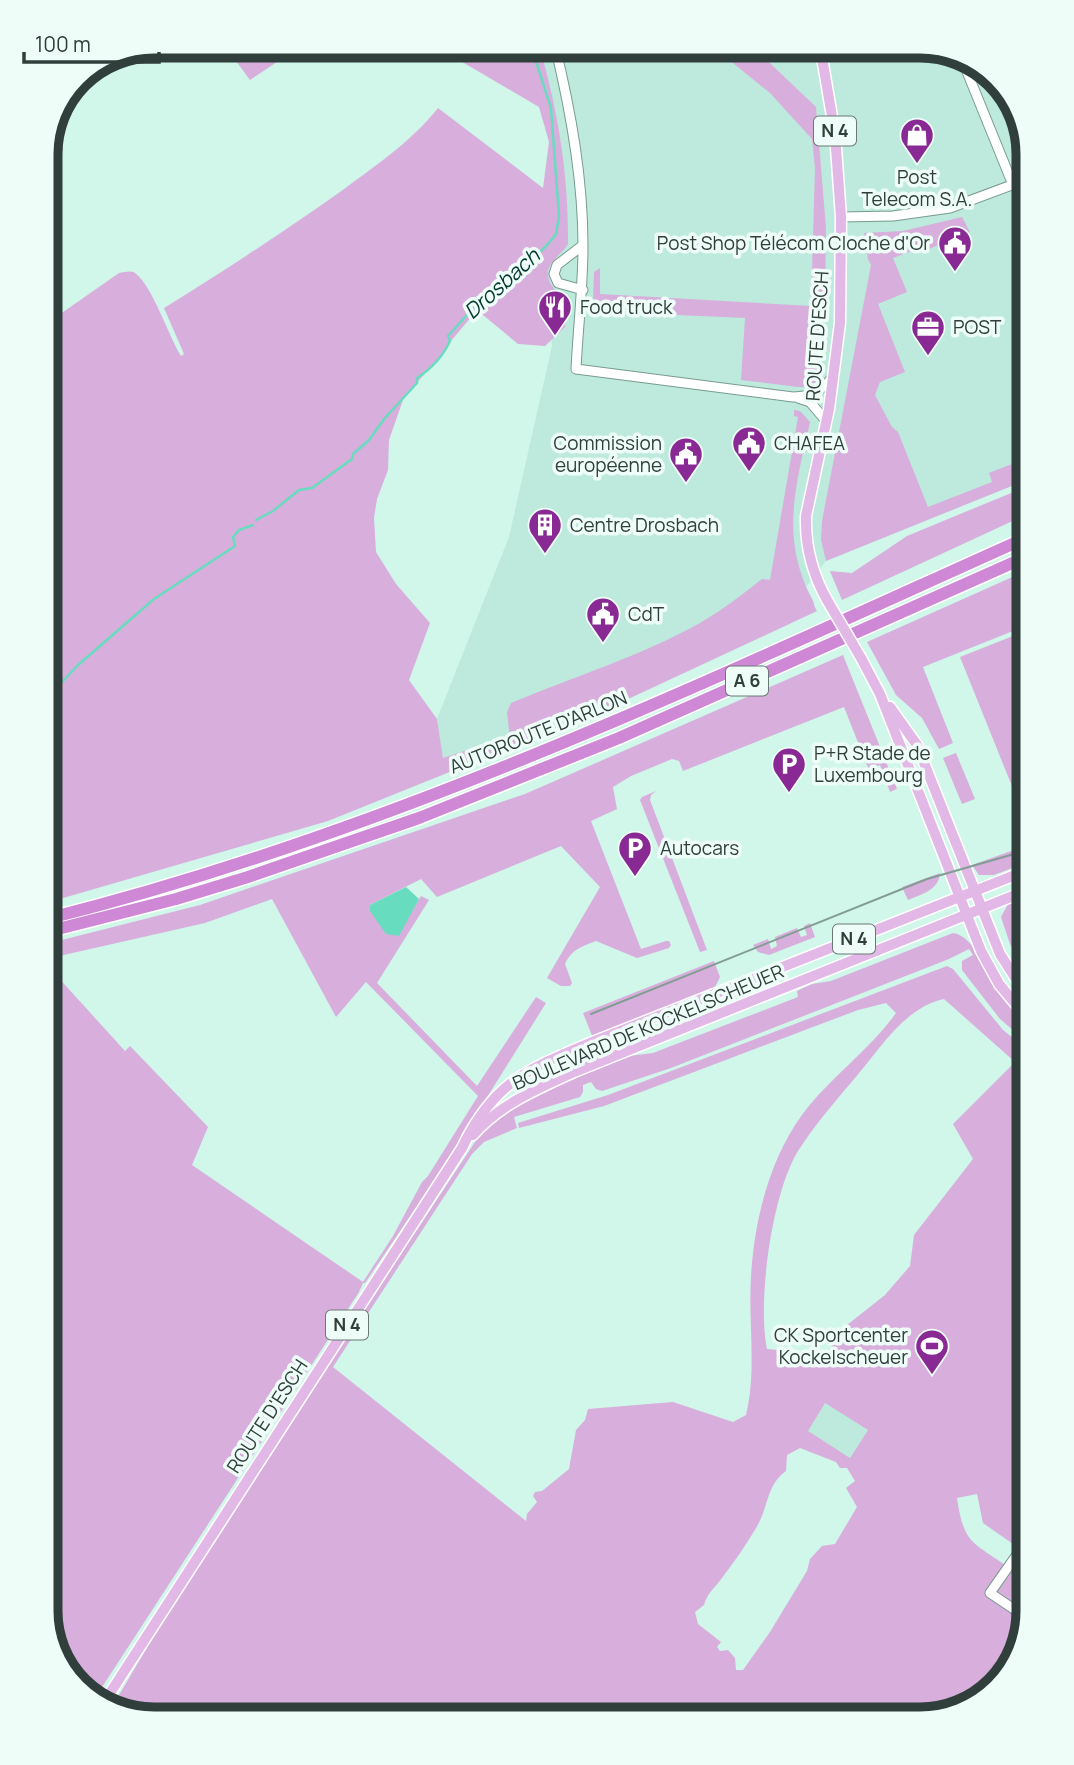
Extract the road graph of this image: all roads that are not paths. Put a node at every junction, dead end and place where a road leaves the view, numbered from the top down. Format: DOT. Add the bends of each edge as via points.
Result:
graph roads {
  1 [pos="558,58"];
  2 [pos="822,58"];
  3 [pos="966,70"];
  4 [pos="1016,184"];
  5 [pos="1013,185"];
  6 [pos="841,217"];
  7 [pos="583,246"];
  8 [pos="583,290"];
  9 [pos="834,376"];
  10 [pos="793,397"];
  11 [pos="827,422"];
  12 [pos="1016,542"];
  13 [pos="1016,561"];
  14 [pos="880,694"];
  15 [pos="1016,875"];
  16 [pos="976,891"];
  17 [pos="1016,895"];
  18 [pos="958,898"];
  19 [pos="982,909"];
  20 [pos="58,916"];
  21 [pos="965,916"];
  22 [pos="58,929"];
  23 [pos="1016,979"];
  24 [pos="1016,1004"];
  25 [pos="462,1148"];
  26 [pos="1016,1556"];
  27 [pos="1016,1611"];
  28 [pos="108,1696"];
  1 -- 7 [label="street" via="575,131"];
  2 -- 6 [label="main road, ROUTE D'ESCH / N 4" via="835,134"];
  3 -- 5 [label="street"];
  4 -- 5 [label="street"];
  5 -- 6 [label="street" via="950,208"];
  6 -- 9 [label="main road, ROUTE D'ESCH / N 4" via="840,323"];
  7 -- 8 [label="street"];
  7 -- 8 [label="street" via="558,265 554,274 558,283"];
  8 -- 10 [label="street" via="576,369"];
  9 -- 10 [label="street" via="811,396"];
  9 -- 11 [label="main road, ROUTE D'ESCH / N 4"];
  10 -- 11 [label="street" via="810,402"];
  11 -- 14 [label="main road, ROUTE D'ESCH / N 4, bridge" via="806,516 812,567"];
  12 -- 20 [label="highway, AUTOROUTE D'ARLON / A 6" via="639,711 414,804 220,871"];
  13 -- 22 [label="highway, AUTOROUTE D'ARLON / A 6" via="619,738 419,818 248,877"];
  14 -- 16 [label="main road, ROUTE D'ESCH / N 4" via="917,745"];
  14 -- 18 [label="main road, ROUTE D'ESCH / N 4"];
  15 -- 16 [label="main road, BOULEVARD DE KOCKELSCHEUER"];
  16 -- 18 [label="main road, BOULEVARD DE KOCKELSCHEUER / N 4"];
  16 -- 19 [label="main road, ROUTE D'ESCH / N 4"];
  17 -- 19 [label="main road, BOULEVARD DE KOCKELSCHEUER"];
  18 -- 21 [label="main road, ROUTE D'ESCH / N 4"];
  18 -- 25 [label="main road, BOULEVARD DE KOCKELSCHEUER / N 4" via="541,1064 494,1097"];
  19 -- 21 [label="main road, BOULEVARD DE KOCKELSCHEUER / N 4"];
  19 -- 23 [label="main road, ROUTE D'ESCH"];
  21 -- 24 [label="main road, ROUTE D'ESCH" via="994,976"];
  21 -- 25 [label="main road, BOULEVARD DE KOCKELSCHEUER / N 4" via="543,1086 495,1113"];
  25 -- 28 [label="main road, ROUTE D'ESCH / N 4"];
  26 -- 27 [label="street" via="990,1593"];
}
